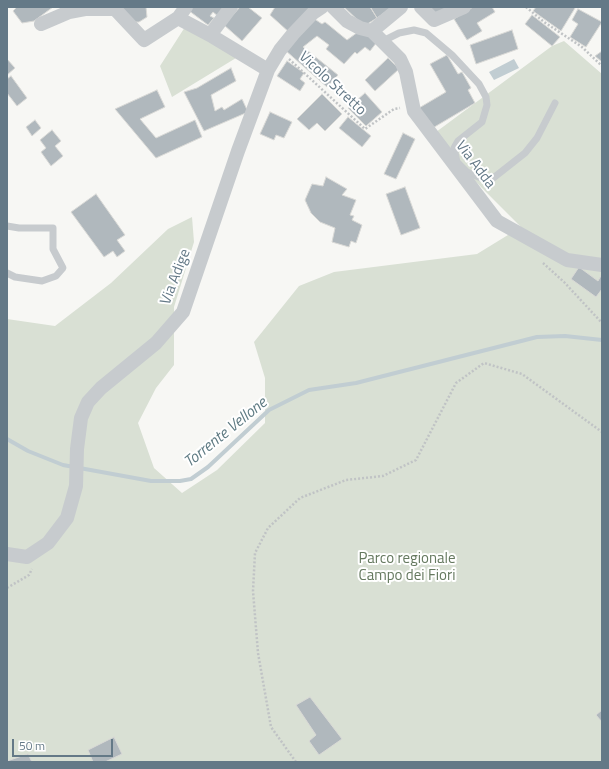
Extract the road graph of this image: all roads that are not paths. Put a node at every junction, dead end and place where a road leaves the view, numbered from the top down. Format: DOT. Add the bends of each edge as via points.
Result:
graph roads {
  1 [pos="186,7"];
  2 [pos="231,7"];
  3 [pos="322,7"];
  4 [pos="332,7"];
  5 [pos="401,7"];
  6 [pos="421,7"];
  7 [pos="464,7"];
  8 [pos="114,8"];
  9 [pos="178,18"];
  10 [pos="41,24"];
  11 [pos="210,34"];
  12 [pos="376,37"];
  13 [pos="268,70"];
  14 [pos="556,104"];
  15 [pos="7,226"];
  16 [pos="602,265"];
  17 [pos="7,273"];
  18 [pos="7,554"];
  1 -- 9 [label="street"];
  2 -- 11 [label="street"];
  3 -- 13 [label="street, Via Adige" via="313,13 280,50"];
  4 -- 12 [label="street" via="347,21"];
  5 -- 12 [label="street"];
  6 -- 7 [label="street" via="434,20"];
  8 -- 9 [label="street" via="144,40"];
  8 -- 10 [label="street" via="68,12"];
  9 -- 11 [label="street"];
  11 -- 13 [label="street"];
  12 -- 14 [label="lane" via="414,30 426,34 452,55 479,84 487,105 482,122 458,141 454,148 457,162 467,172 481,178 492,179 525,153 537,138"];
  12 -- 16 [label="street, Via Adda" via="400,59 406,72 412,108 497,221 567,260"];
  13 -- 18 [label="street, Via Adige" via="183,312 156,343 101,388 88,402 81,418 76,449 76,486 67,518 48,543 27,557"];
  15 -- 17 [label="lane" via="53,228 53,249 63,268 56,276 42,281 15,277"];
}
